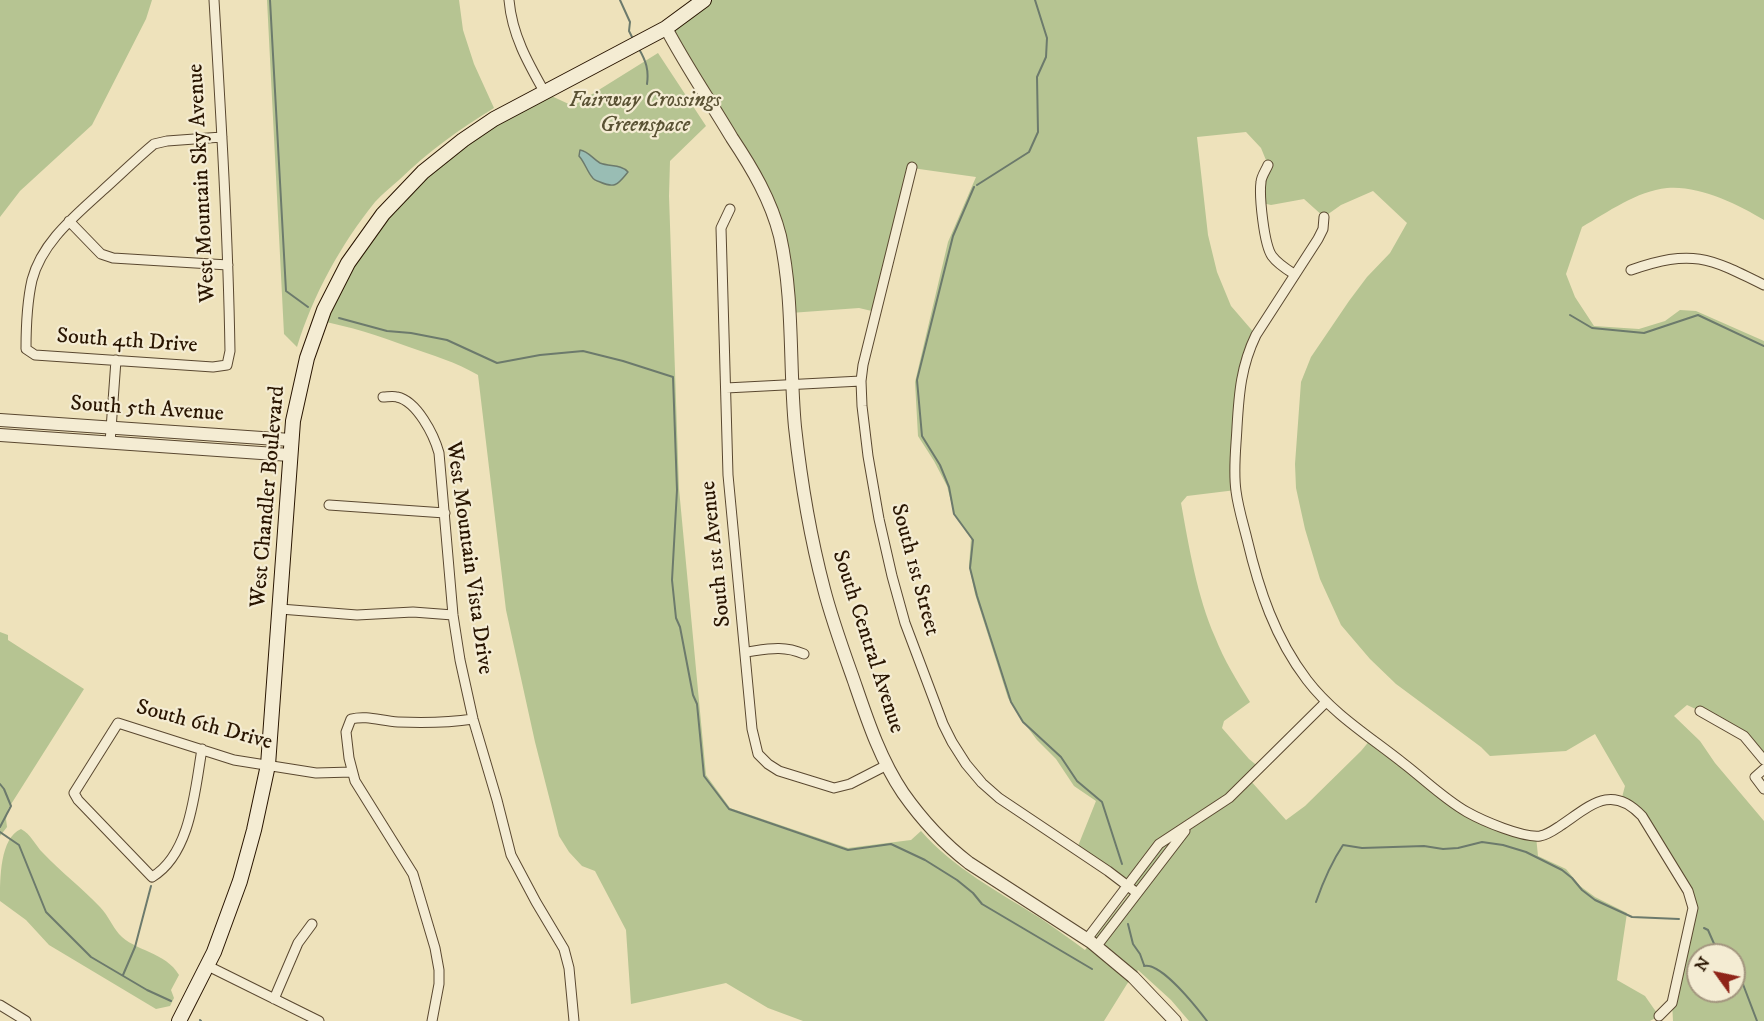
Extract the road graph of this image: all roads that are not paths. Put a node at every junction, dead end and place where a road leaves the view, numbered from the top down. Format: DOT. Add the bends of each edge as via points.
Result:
graph roads {
  1 [pos="214,0"];
  2 [pos="509,0"];
  3 [pos="704,0"];
  4 [pos="666,28"];
  5 [pos="545,93"];
  6 [pos="222,137"];
  7 [pos="1268,165"];
  8 [pos="912,168"];
  9 [pos="730,209"];
  10 [pos="1324,217"];
  11 [pos="69,221"];
  12 [pos="228,265"];
  13 [pos="1631,270"];
  14 [pos="1294,274"];
  15 [pos="1764,285"];
  16 [pos="116,360"];
  17 [pos="227,365"];
  18 [pos="861,381"];
  19 [pos="792,385"];
  20 [pos="726,388"];
  21 [pos="383,397"];
  22 [pos="0,420"];
  23 [pos="111,428"];
  24 [pos="0,435"];
  25 [pos="110,443"];
  26 [pos="290,447"];
  27 [pos="329,505"];
  28 [pos="445,513"];
  29 [pos="280,609"];
  30 [pos="453,615"];
  31 [pos="746,652"];
  32 [pos="804,654"];
  33 [pos="1326,702"];
  34 [pos="1700,711"];
  35 [pos="473,719"];
  36 [pos="202,749"];
  37 [pos="1764,760"];
  38 [pos="268,765"];
  39 [pos="886,765"];
  40 [pos="1764,769"];
  41 [pos="352,772"];
  42 [pos="1764,789"];
  43 [pos="1190,825"];
  44 [pos="1127,886"];
  45 [pos="1137,893"];
  46 [pos="312,924"];
  47 [pos="1092,943"];
  48 [pos="208,966"];
  49 [pos="274,999"];
  50 [pos="0,1005"];
  51 [pos="185,1012"];
  52 [pos="1659,1016"];
  53 [pos="26,1021"];
  54 [pos="319,1021"];
  55 [pos="432,1021"];
  56 [pos="574,1021"];
  57 [pos="1175,1021"];
  1 -- 6 [label="street, West Mountain Sky Avenue"];
  2 -- 5 [label="street" via="517,37"];
  3 -- 4 [label="main road, West Chandler Boulevard"];
  4 -- 5 [label="main road, West Chandler Boulevard"];
  4 -- 19 [label="street, South Central Avenue" via="750,165 773,214 788,288"];
  5 -- 26 [label="main road, West Chandler Boulevard" via="463,140 423,172 383,214 348,263 322,314 300,382"];
  6 -- 11 [label="street" via="154,144"];
  6 -- 12 [label="street, West Mountain Sky Avenue"];
  7 -- 14 [label="street" via="1261,182 1267,247"];
  8 -- 18 [label="street, South 1st Street"];
  9 -- 20 [label="street, South 1st Avenue" via="721,228"];
  10 -- 14 [label="street" via="1323,229"];
  11 -- 12 [label="street" via="101,254 113,258"];
  11 -- 16 [label="street, South 4th Drive" via="53,239 32,279 26,349 35,355"];
  12 -- 17 [label="street, West Mountain Sky Avenue"];
  13 -- 15 [label="street" via="1666,259 1702,259 1727,266"];
  14 -- 33 [label="street" via="1256,335 1241,375 1234,470 1255,573 1272,622 1307,680"];
  16 -- 17 [label="street, South 4th Drive"];
  16 -- 23 [label="street"];
  18 -- 19 [label="street"];
  18 -- 44 [label="street, South 1st Street" via="873,488 892,576 905,623 952,742 966,764 999,798"];
  19 -- 20 [label="street"];
  19 -- 39 [label="street, South Central Avenue" via="804,494 824,589 860,701"];
  20 -- 31 [label="street, South 1st Avenue" via="728,475"];
  21 -- 28 [label="street, West Mountain Vista Drive" via="398,397 411,405 436,442"];
  22 -- 23 [label="street, South 5th Avenue"];
  23 -- 25 [label="street"];
  23 -- 26 [label="street, South 5th Avenue"];
  24 -- 25 [label="street, South 5th Avenue"];
  25 -- 26 [label="street, South 5th Avenue"];
  26 -- 29 [label="main road, West Chandler Boulevard"];
  27 -- 28 [label="street"];
  28 -- 30 [label="street, West Mountain Vista Drive"];
  29 -- 30 [label="street" via="357,615"];
  29 -- 38 [label="main road, West Chandler Boulevard"];
  30 -- 35 [label="street, West Mountain Vista Drive"];
  31 -- 32 [label="street" via="781,648"];
  31 -- 39 [label="street, South 1st Avenue" via="752,729 758,754 768,764 834,788"];
  33 -- 43 [label="street" via="1229,798"];
  33 -- 52 [label="street" via="1454,804 1481,820 1528,836 1544,835 1600,801 1611,799 1632,806 1688,891 1693,908 1672,1003"];
  34 -- 37 [label="street" via="1744,736"];
  35 -- 41 [label="street" via="442,723 395,722 362,716 351,719 346,732"];
  35 -- 56 [label="street, West Mountain Vista Drive" via="512,855 564,949"];
  36 -- 36 [label="street, South 6th Drive" via="183,838 162,871 152,877 74,793 118,723"];
  36 -- 38 [label="street, South 6th Drive" via="234,760"];
  38 -- 41 [label="street, South 6th Drive" via="316,773"];
  38 -- 48 [label="main road, West Chandler Boulevard" via="240,881"];
  39 -- 47 [label="street, South Central Avenue" via="918,813 952,850"];
  40 -- 42 [label="street" via="1755,777"];
  41 -- 55 [label="street" via="418,889 440,970"];
  43 -- 44 [label="street" via="1158,844"];
  43 -- 45 [label="street"];
  44 -- 45 [label="street, South 1st Street"];
  44 -- 47 [label="street"];
  45 -- 47 [label="street"];
  46 -- 49 [label="street" via="298,943"];
  47 -- 57 [label="street, South Central Avenue" via="1133,977"];
  48 -- 49 [label="street"];
  48 -- 51 [label="main road, West Chandler Boulevard"];
  49 -- 54 [label="street"];
  50 -- 53 [label="street"];
}
